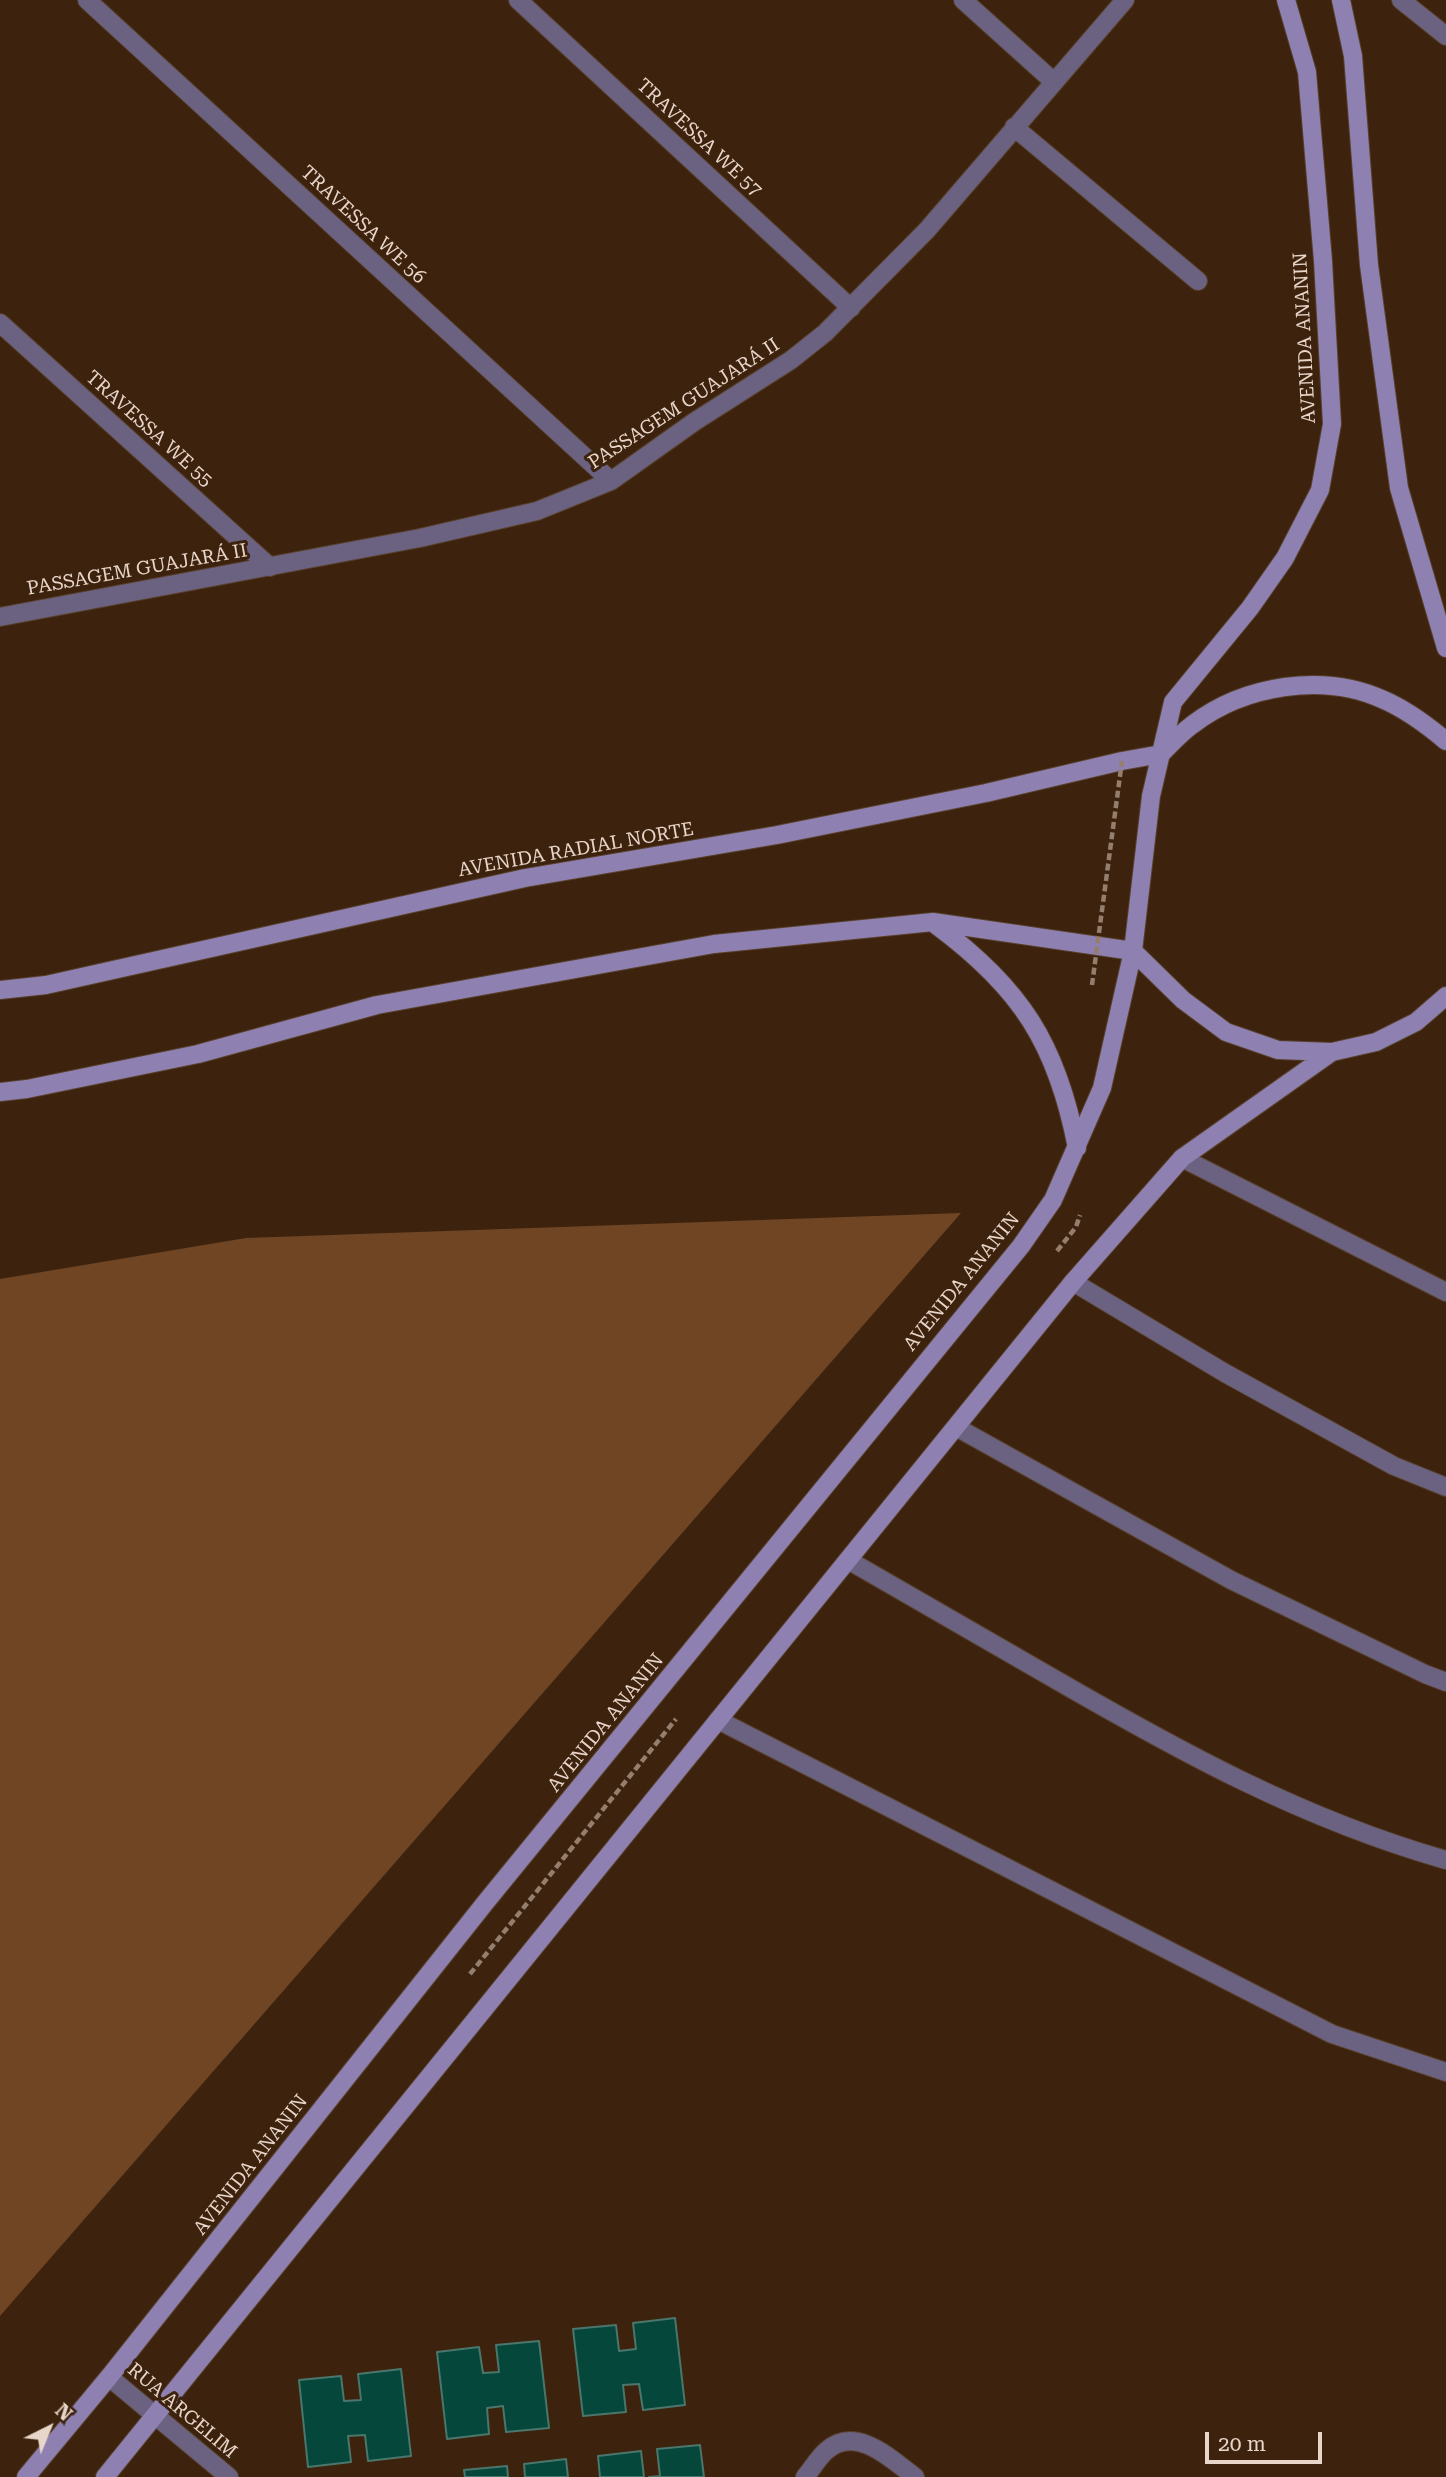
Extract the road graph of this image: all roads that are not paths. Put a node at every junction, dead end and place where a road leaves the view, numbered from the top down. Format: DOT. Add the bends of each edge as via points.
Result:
graph roads {
  1 [pos="87,0"];
  2 [pos="518,0"];
  3 [pos="963,0"];
  4 [pos="1125,0"];
  5 [pos="1286,0"];
  6 [pos="1341,0"];
  7 [pos="1401,0"];
  8 [pos="1446,36"];
  9 [pos="1054,82"];
  10 [pos="1014,127"];
  11 [pos="1198,281"];
  12 [pos="851,308"];
  13 [pos="0,323"];
  14 [pos="611,481"];
  15 [pos="271,567"];
  16 [pos="0,617"];
  17 [pos="1446,648"];
  18 [pos="1446,741"];
  19 [pos="1161,754"];
  20 [pos="933,922"];
  21 [pos="1133,951"];
  22 [pos="0,990"];
  23 [pos="1446,996"];
  24 [pos="1446,1014"];
  25 [pos="1416,1022"];
  26 [pos="1332,1052"];
  27 [pos="0,1092"];
  28 [pos="1077,1149"];
  29 [pos="1182,1158"];
  30 [pos="1073,1282"];
  31 [pos="1446,1292"];
  32 [pos="956,1427"];
  33 [pos="1446,1487"];
  34 [pos="848,1560"];
  35 [pos="1446,1682"];
  36 [pos="718,1720"];
  37 [pos="1446,1860"];
  38 [pos="1446,2072"];
  39 [pos="109,2377"];
  40 [pos="153,2416"];
  41 [pos="26,2477"];
  42 [pos="105,2477"];
  43 [pos="229,2477"];
  44 [pos="805,2477"];
  45 [pos="915,2477"];
  1 -- 14 [label="street, TRAVESSA WE 56"];
  2 -- 12 [label="street, TRAVESSA WE 57"];
  3 -- 9 [label="street"];
  4 -- 9 [label="street, PASSAGEM GUAJARÁ II"];
  5 -- 19 [label="main road, AVENIDA ANANIN" via="1307,72 1332,424 1320,490 1285,558 1173,702"];
  6 -- 17 [label="main road" via="1353,56 1370,265 1399,488"];
  7 -- 8 [label="street"];
  9 -- 10 [label="street, PASSAGEM GUAJARÁ II"];
  10 -- 11 [label="street"];
  10 -- 12 [label="street, PASSAGEM GUAJARÁ II" via="927,230"];
  12 -- 14 [label="street, PASSAGEM GUAJARÁ II" via="791,360"];
  13 -- 15 [label="street, TRAVESSA WE 55"];
  14 -- 15 [label="street, PASSAGEM GUAJARÁ II" via="537,511"];
  15 -- 16 [label="street, PASSAGEM GUAJARÁ II"];
  18 -- 19 [label="main road" via="1382,699 1334,686 1284,686 1236,699 1192,724"];
  19 -- 21 [label="main road, AVENIDA ANANIN" via="1151,796"];
  19 -- 22 [label="main road, AVENIDA RADIAL NORTE" via="986,793 525,878 46,985"];
  20 -- 21 [label="main road"];
  20 -- 27 [label="main road" via="715,944 391,1002 198,1054"];
  20 -- 28 [label="main road" via="971,950 1004,983 1031,1020 1068,1104"];
  21 -- 26 [label="main road" via="1183,1000 1226,1032 1278,1050"];
  21 -- 28 [label="main road, AVENIDA ANANIN" via="1102,1088"];
  23 -- 25 [label="main road"];
  24 -- 25 [label="main road"];
  25 -- 26 [label="main road" via="1376,1042"];
  26 -- 29 [label="main road"];
  28 -- 39 [label="main road, AVENIDA ANANIN" via="1053,1200 1021,1246 485,1903"];
  29 -- 30 [label="main road"];
  29 -- 31 [label="street"];
  30 -- 32 [label="main road"];
  30 -- 33 [label="street" via="1225,1374 1394,1466"];
  32 -- 34 [label="main road"];
  32 -- 35 [label="street" via="1231,1580"];
  34 -- 36 [label="main road"];
  34 -- 37 [label="street" via="1145,1732 1273,1797 1388,1843"];
  36 -- 38 [label="street" via="1332,2034"];
  36 -- 40 [label="main road"];
  39 -- 40 [label="street, RUA ARGELIM"];
  39 -- 41 [label="main road, AVENIDA ANANIN"];
  40 -- 42 [label="main road"];
  40 -- 43 [label="street, RUA ARGELIM"];
  44 -- 45 [label="street" via="827,2449 845,2440 873,2446"];
}
